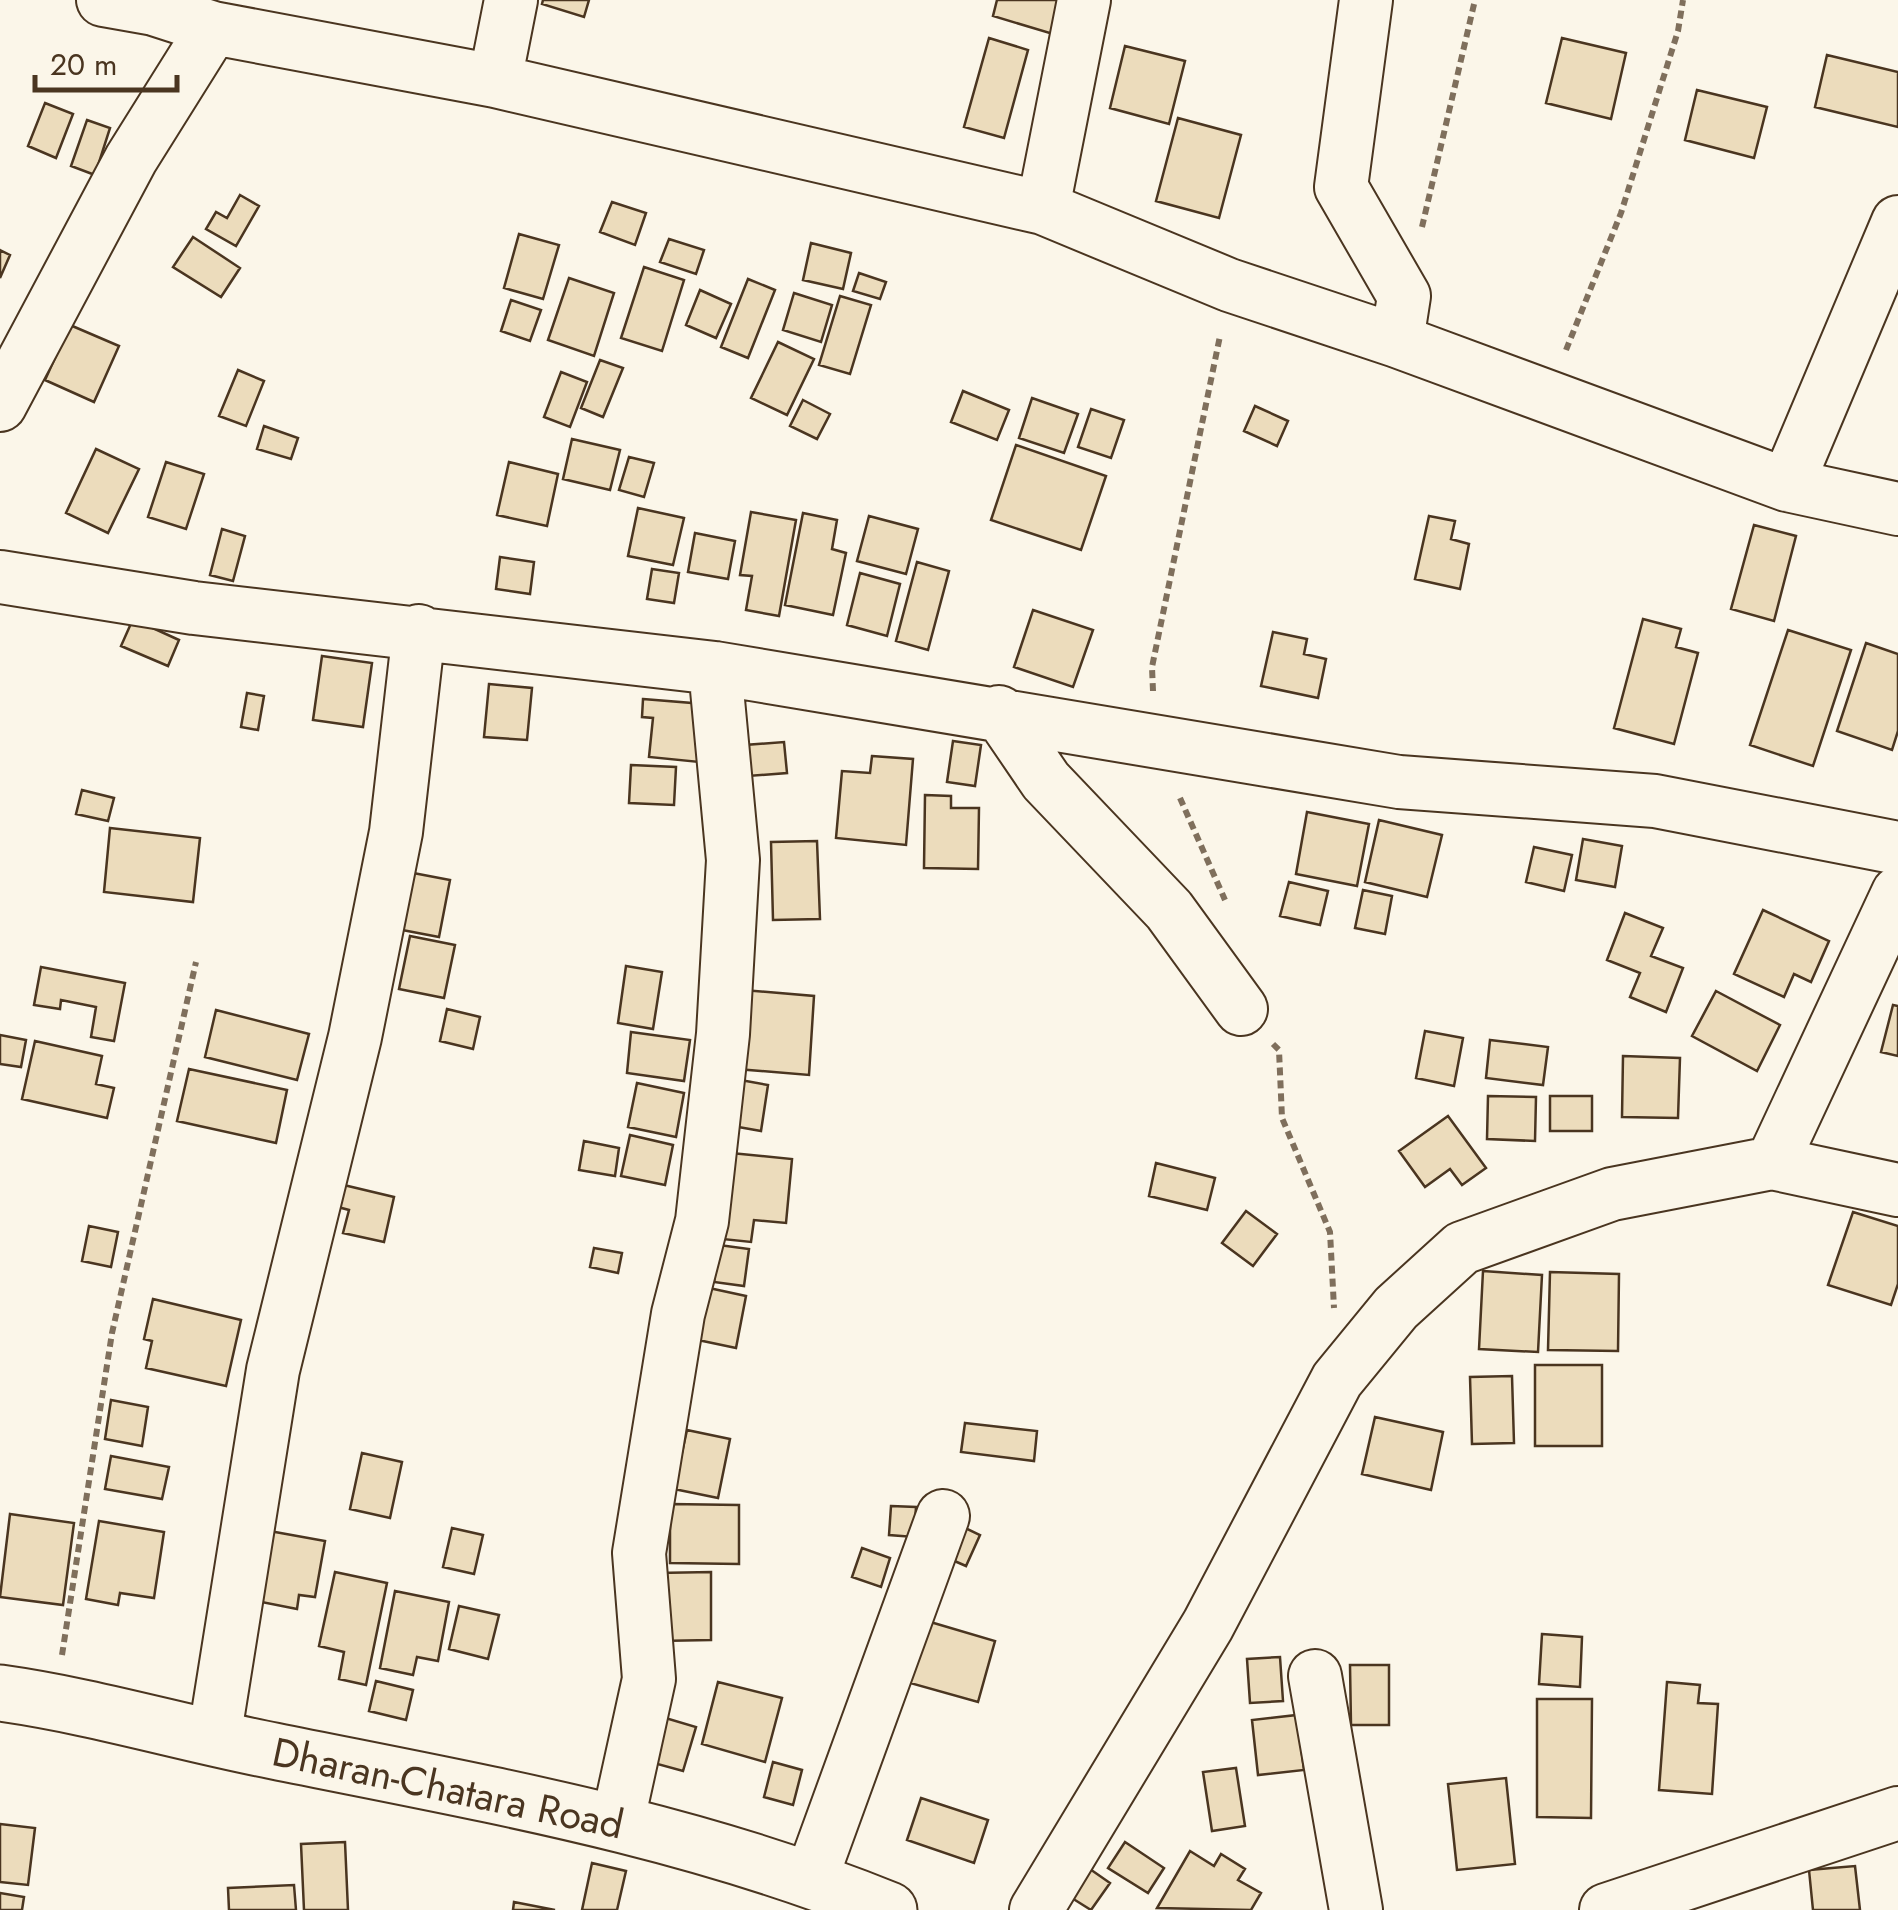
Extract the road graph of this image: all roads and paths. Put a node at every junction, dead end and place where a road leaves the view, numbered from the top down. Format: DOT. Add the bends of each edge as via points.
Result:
graph roads {
  1 [pos="103,0"];
  2 [pos="511,0"];
  3 [pos="1084,0"];
  4 [pos="1366,0"];
  5 [pos="1474,0"];
  6 [pos="1683,0"];
  7 [pos="155,4"];
  8 [pos="213,28"];
  9 [pos="495,81"];
  10 [pos="1043,208"];
  11 [pos="1898,222"];
  12 [pos="1230,285"];
  13 [pos="1401,318"];
  14 [pos="1547,397"];
  15 [pos="0,405"];
  16 [pos="1787,485"];
  17 [pos="1898,509"];
  18 [pos="0,577"];
  19 [pos="419,631"];
  20 [pos="715,668"];
  21 [pos="999,712"];
  22 [pos="1153,742"];
  23 [pos="1898,848"];
  24 [pos="1898,894"];
  25 [pos="196,962"];
  26 [pos="1241,1009"];
  27 [pos="1772,1163"];
  28 [pos="1898,1190"];
  29 [pos="943,1516"];
  30 [pos="1315,1676"];
  31 [pos="0,1693"];
  32 [pos="54,1700"];
  33 [pos="214,1740"];
  34 [pos="1898,1812"];
  35 [pos="618,1820"];
  36 [pos="811,1879"];
  37 [pos="889,1910"];
  38 [pos="1036,1910"];
  39 [pos="1356,1910"];
  40 [pos="1606,1910"];
  1 -- 7 [label="street"];
  2 -- 9 [label="street"];
  3 -- 10 [label="street"];
  4 -- 13 [label="street" via="1341,187"];
  5 -- 13 [label="path"];
  6 -- 14 [label="path" via="1621,213"];
  7 -- 8 [label="street"];
  8 -- 9 [label="street"];
  8 -- 15 [label="street" via="131,159"];
  9 -- 10 [label="street"];
  10 -- 12 [label="street"];
  11 -- 16 [label="street"];
  12 -- 13 [label="street"];
  12 -- 22 [label="path" via="1152,667"];
  13 -- 14 [label="street"];
  14 -- 16 [label="street"];
  16 -- 17 [label="street"];
  18 -- 19 [label="street" via="194,608"];
  19 -- 20 [label="street"];
  19 -- 33 [label="street" via="396,832 356,1037 273,1370"];
  20 -- 21 [label="street"];
  20 -- 35 [label="street" via="733,860 723,1034 702,1220 678,1314 640,1553 649,1679"];
  21 -- 22 [label="street"];
  21 -- 26 [label="street" via="1046,780 1169,910"];
  22 -- 23 [label="street" via="1399,782 1655,801"];
  24 -- 27 [label="street"];
  25 -- 32 [label="path" via="112,1333"];
  27 -- 28 [label="street"];
  27 -- 38 [label="street" via="1612,1194 1462,1248 1396,1308 1337,1380 1208,1625"];
  29 -- 36 [label="street"];
  30 -- 39 [label="street"];
  31 -- 32 [label="main road, Dharan-Chatara Road"];
  32 -- 33 [label="main road, Dharan-Chatara Road"];
  33 -- 35 [label="main road, Dharan-Chatara Road"];
  34 -- 40 [label="street"];
  35 -- 36 [label="main road, Dharan-Chatara Road"];
  36 -- 37 [label="main road, Dharan-Chatara Road"];
}
